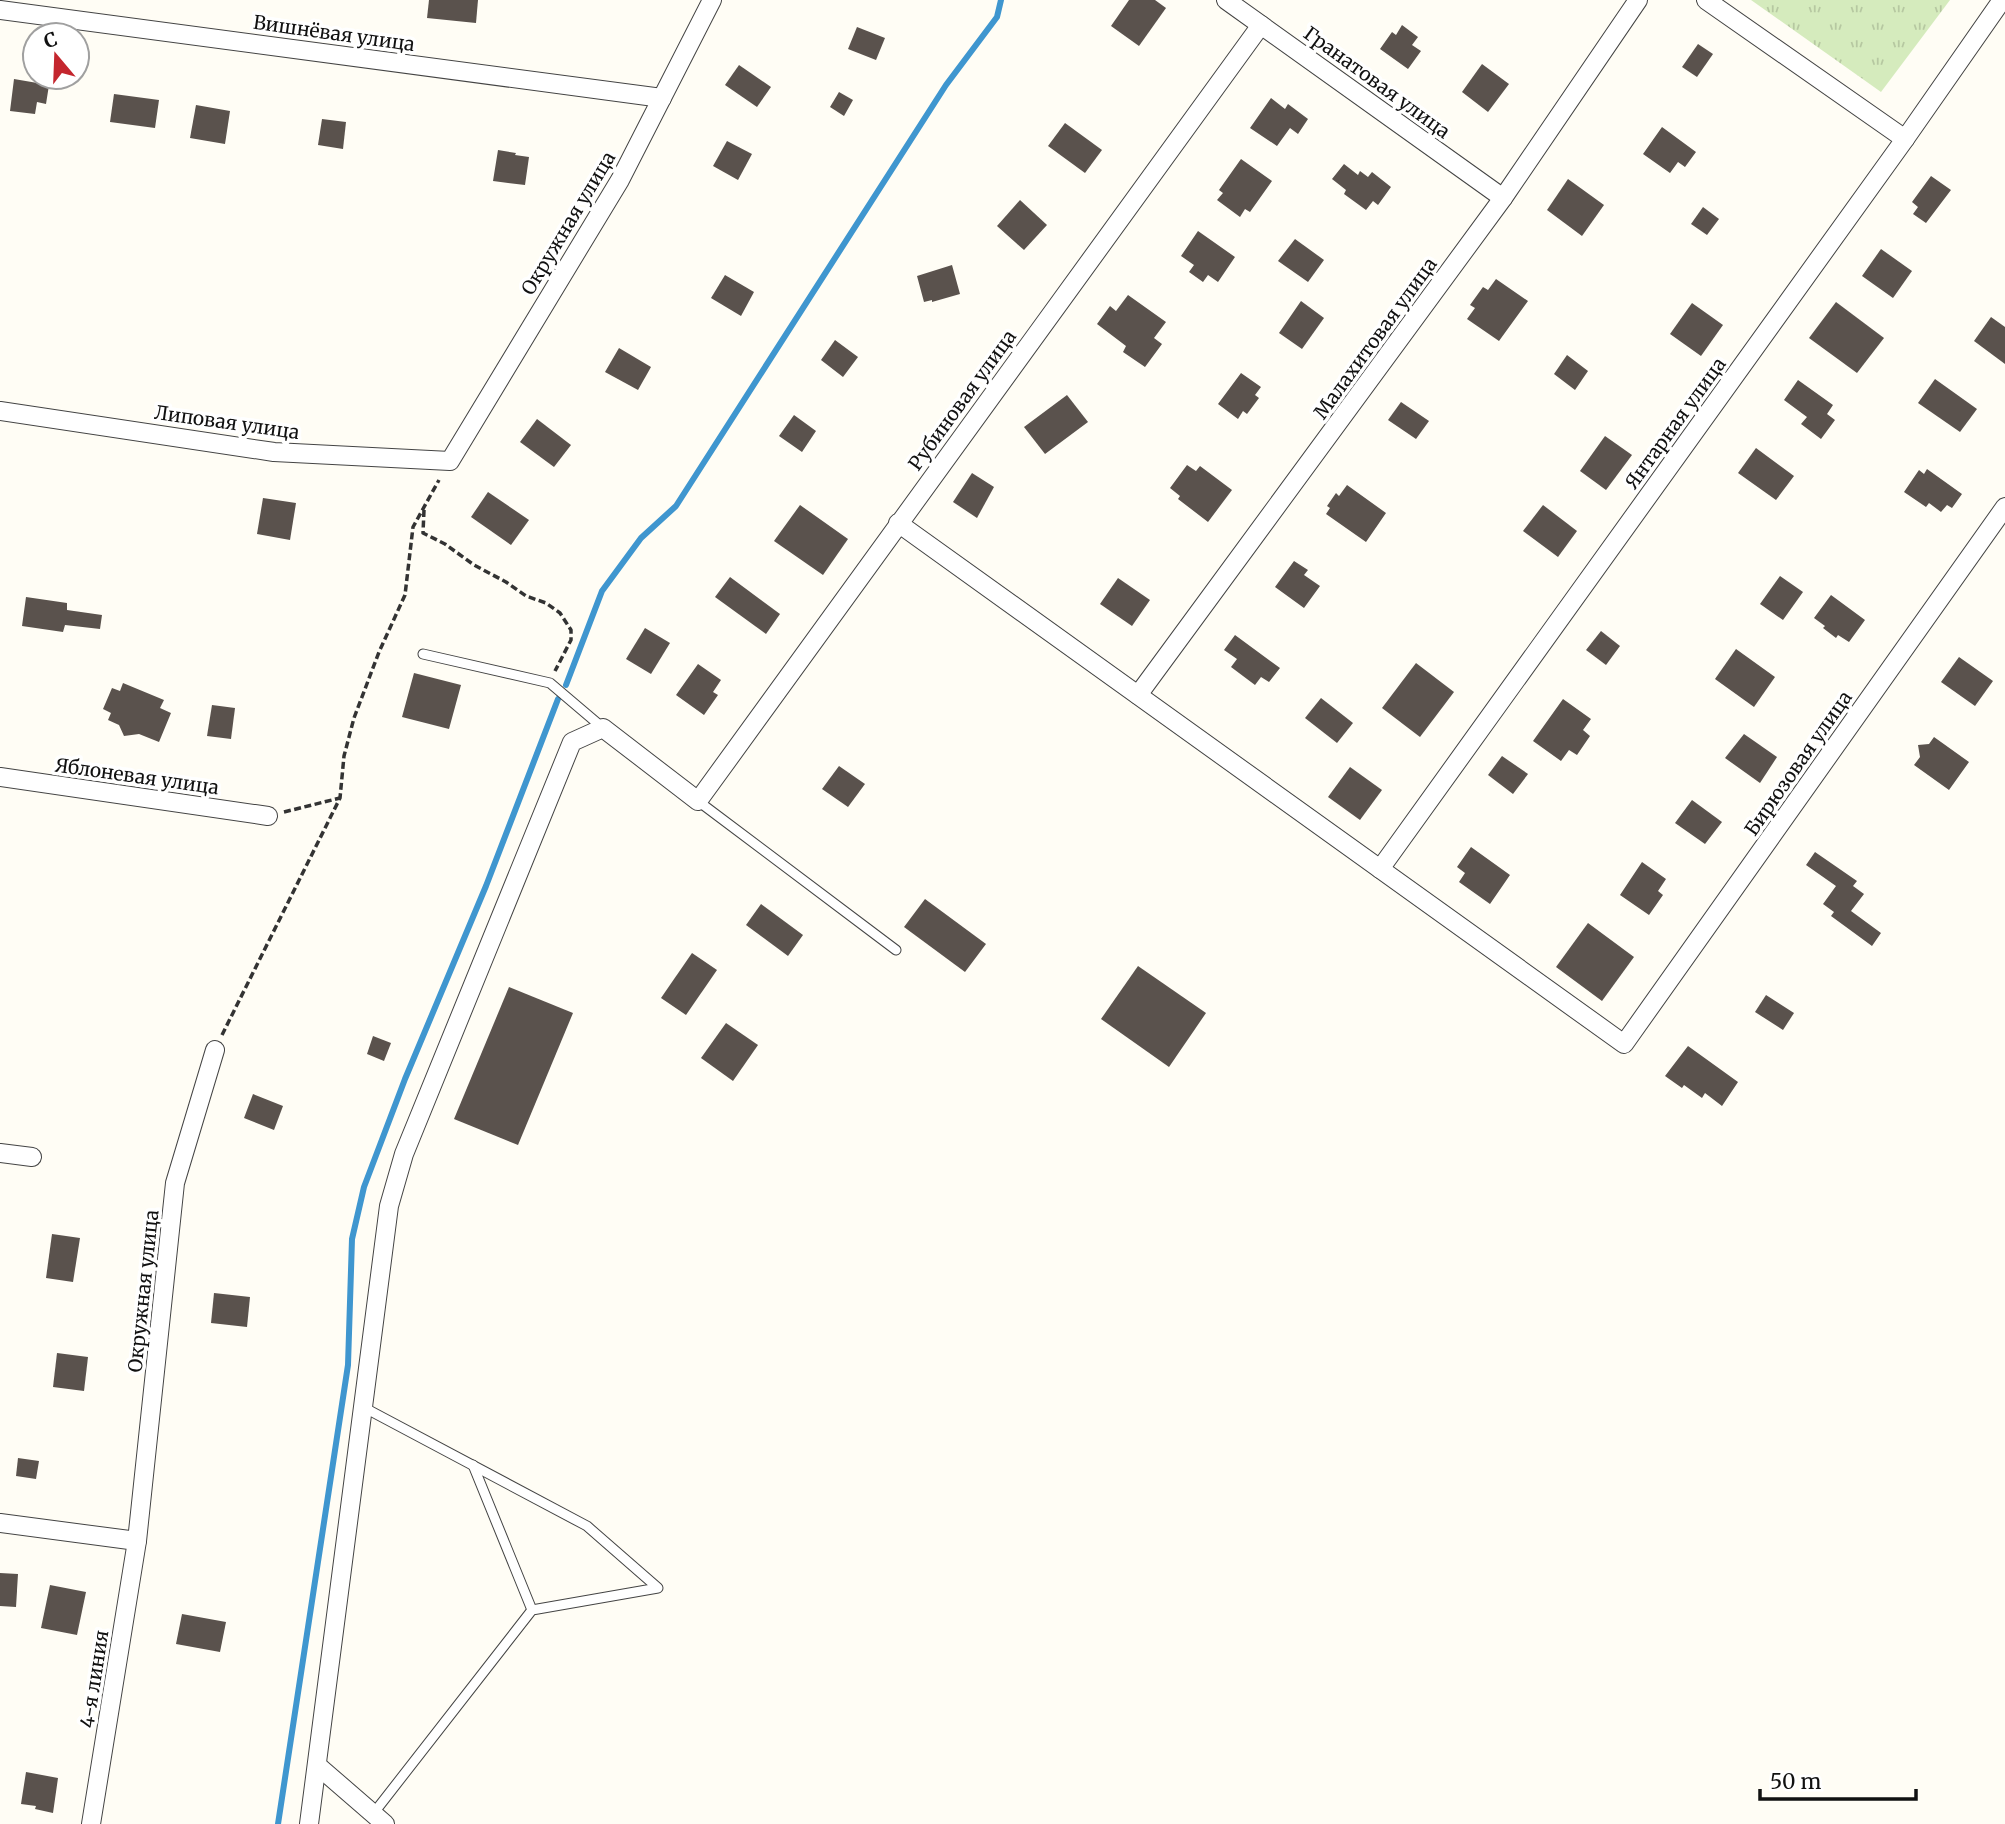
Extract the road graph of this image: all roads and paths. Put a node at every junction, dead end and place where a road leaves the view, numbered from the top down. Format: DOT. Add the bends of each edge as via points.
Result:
graph roads {
  1 [pos="712,0"];
  2 [pos="1226,0"];
  3 [pos="1638,0"];
  4 [pos="1706,0"];
  5 [pos="2002,0"];
  6 [pos="0,10"];
  7 [pos="1262,25"];
  8 [pos="662,98"];
  9 [pos="1905,139"];
  10 [pos="1503,198"];
  11 [pos="0,411"];
  12 [pos="450,461"];
  13 [pos="425,506"];
  14 [pos="2005,507"];
  15 [pos="898,523"];
  16 [pos="423,654"];
  17 [pos="550,683"];
  18 [pos="1138,695"];
  19 [pos="603,728"];
  20 [pos="0,777"];
  21 [pos="340,798"];
  22 [pos="698,801"];
  23 [pos="268,816"];
  24 [pos="1380,869"];
  25 [pos="896,950"];
  26 [pos="215,1049"];
  27 [pos="0,1153"];
  28 [pos="32,1157"];
  29 [pos="363,1407"];
  30 [pos="473,1465"];
  31 [pos="0,1522"];
  32 [pos="137,1541"];
  33 [pos="532,1610"];
  34 [pos="318,1766"];
  35 [pos="379,1819"];
  36 [pos="91,1824"];
  37 [pos="309,1824"];
  1 -- 8 [label="street, Окружная улица"];
  2 -- 7 [label="street, Гранатовая улица"];
  3 -- 10 [label="street, Малахитовая улица"];
  4 -- 9 [label="street"];
  5 -- 9 [label="street, Янтарная улица"];
  6 -- 8 [label="street, Вишнёвая улица"];
  7 -- 10 [label="street, Гранатовая улица"];
  7 -- 15 [label="street, Рубиновая улица"];
  8 -- 12 [label="street, Окружная улица" via="620,180"];
  9 -- 24 [label="street, Янтарная улица"];
  10 -- 18 [label="street, Малахитовая улица"];
  11 -- 12 [label="street, Липовая улица" via="274,452"];
  12 -- 13 [label="path"];
  13 -- 17 [label="path" via="423,533 560,613 571,630 571,640"];
  13 -- 21 [label="path" via="413,527 405,595 354,718"];
  14 -- 24 [label="street, Бирюзовая улица" via="1624,1044"];
  15 -- 18 [label="street"];
  15 -- 22 [label="street, Рубиновая улица"];
  16 -- 17 [label="lane"];
  17 -- 19 [label="lane"];
  18 -- 24 [label="street"];
  19 -- 22 [label="street"];
  19 -- 29 [label="street" via="572,742 404,1154 389,1206"];
  20 -- 23 [label="street, Яблоневая улица"];
  21 -- 23 [label="path"];
  21 -- 26 [label="path"];
  22 -- 25 [label="lane"];
  26 -- 32 [label="street, Окружная улица" via="175,1183"];
  27 -- 28 [label="street"];
  29 -- 30 [label="lane"];
  29 -- 34 [label="street"];
  30 -- 33 [label="lane"];
  30 -- 33 [label="lane" via="587,1526 658,1588"];
  31 -- 32 [label="street"];
  32 -- 36 [label="street, 4-я линия"];
  33 -- 35 [label="lane"];
  34 -- 35 [label="street"];
  34 -- 37 [label="street"];
}
